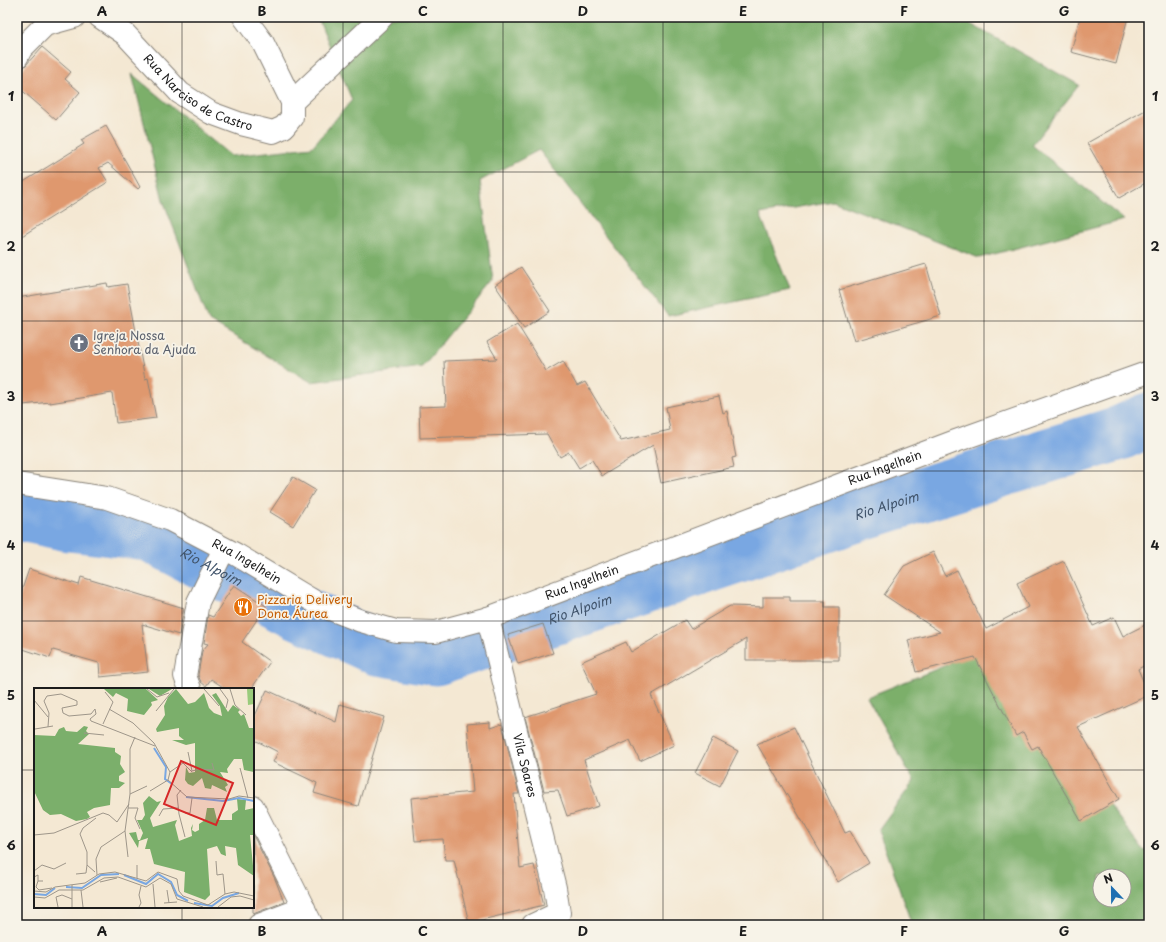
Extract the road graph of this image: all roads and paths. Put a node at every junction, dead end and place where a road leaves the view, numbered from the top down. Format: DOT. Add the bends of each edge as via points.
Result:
graph roads {
  1 [pos="74,17"];
  2 [pos="100,17"];
  3 [pos="244,17"];
  4 [pos="382,17"];
  5 [pos="17,57"];
  6 [pos="292,102"];
  7 [pos="1149,372"];
  8 [pos="17,484"];
  9 [pos="223,550"];
  10 [pos="488,619"];
  11 [pos="190,688"];
  12 [pos="254,809"];
  13 [pos="308,916"];
  14 [pos="560,919"];
  15 [pos="259,925"];
  16 [pos="533,925"];
  1 -- 5 [label="street" via="45,25 21,48"];
  2 -- 6 [label="street, Rua Narciso de Castro" via="125,34 180,93 211,113 273,132 284,127 292,117"];
  3 -- 6 [label="street" via="263,43"];
  4 -- 6 [label="street"];
  7 -- 10 [label="street, Rua Ingelhein" via="953,442"];
  8 -- 9 [label="street, Rua Ingelhein" via="108,498 170,520"];
  9 -- 10 [label="street, Rua Ingelhein" via="286,583 320,605 396,631 436,632"];
  9 -- 11 [label="street" via="198,602 185,676"];
  10 -- 14 [label="street, Vila Soares" via="555,888"];
  12 -- 13 [label="street"];
  13 -- 15 [label="street"];
  14 -- 16 [label="street, Vila Soares"];
}
